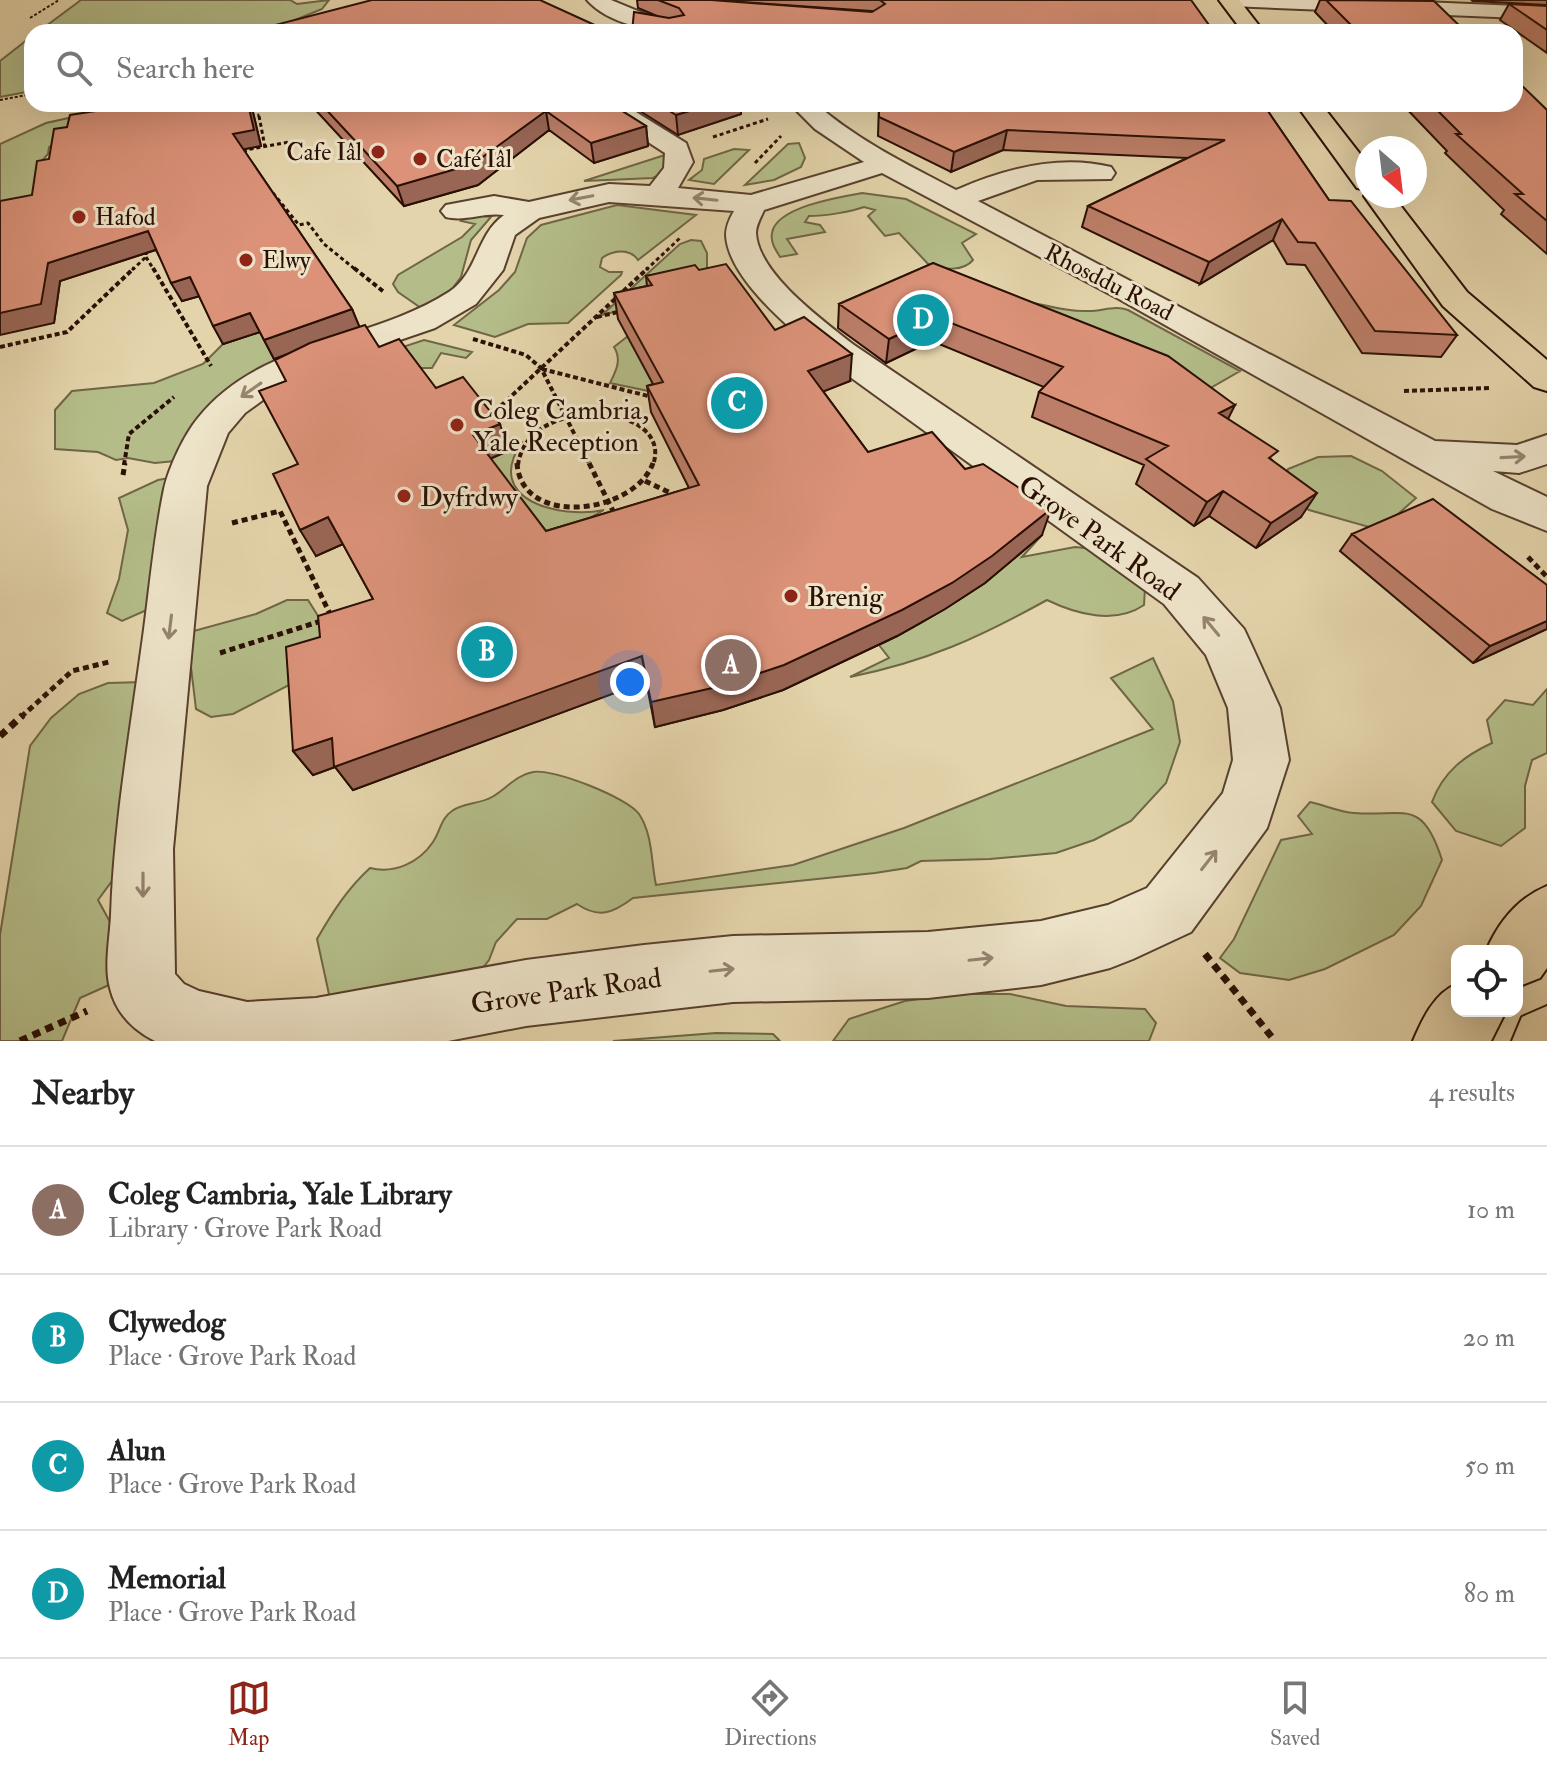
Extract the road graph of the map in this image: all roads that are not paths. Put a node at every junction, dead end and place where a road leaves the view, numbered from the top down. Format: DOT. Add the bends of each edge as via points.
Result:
graph roads {
  1 [pos="597,0"];
  2 [pos="1230,0"];
  3 [pos="1547,13"];
  4 [pos="661,24"];
  5 [pos="1248,24"];
  6 [pos="619,112"];
  7 [pos="814,112"];
  8 [pos="1314,112"];
  9 [pos="885,164"];
  10 [pos="1355,166"];
  11 [pos="1101,173"];
  12 [pos="954,201"];
  13 [pos="752,204"];
  14 [pos="1387,208"];
  15 [pos="456,211"];
  16 [pos="529,211"];
  17 [pos="669,216"];
  18 [pos="1547,379"];
  19 [pos="1547,449"];
  20 [pos="1421,453"];
  21 [pos="1507,498"];
  22 [pos="1547,515"];
  23 [pos="1547,529"];
  24 [pos="1547,917"];
  25 [pos="1523,947"];
  26 [pos="1467,1017"];
  27 [pos="1447,1041"];
  1 -- 4 [label="street"];
  2 -- 3 [label="street"];
  2 -- 5 [label="main road"];
  6 -- 17 [label="street" via="677,149 681,160"];
  7 -- 9 [label="street, Rhosddu Road"];
  8 -- 10 [label="main road"];
  9 -- 12 [label="street, Rhosddu Road"];
  9 -- 13 [label="street"];
  11 -- 12 [label="street" via="1036,172"];
  12 -- 20 [label="street, Rhosddu Road"];
  16 -- 13 [label="street, Grove Park Road, one-way" via="501,231 487,270 464,297 423,321 308,359 231,404 210,429 186,486 143,849 142,986 160,1008 193,1024 247,1036 316,1032 526,993 644,978 733,969 928,965 1041,953 1110,936 1169,910 1247,808 1261,760 1254,708 1226,644 1181,591 841,353 794,314 746,249 741,234"];
  13 -- 17 [label="street, one-way"];
  14 -- 18 [label="main road" via="1455,299"];
  15 -- 16 [label="street" via="494,205"];
  17 -- 16 [label="street, one-way" via="609,193"];
  20 -- 19 [label="street, Rhosddu Road, one-way" via="1519,459"];
  20 -- 21 [label="street, Rhosddu Road"];
  21 -- 22 [label="street, Rhosddu Road"];
  21 -- 23 [label="street, Rhosddu Road"];
  24 -- 25 [label="main road"];
  26 -- 27 [label="main road"];
}
